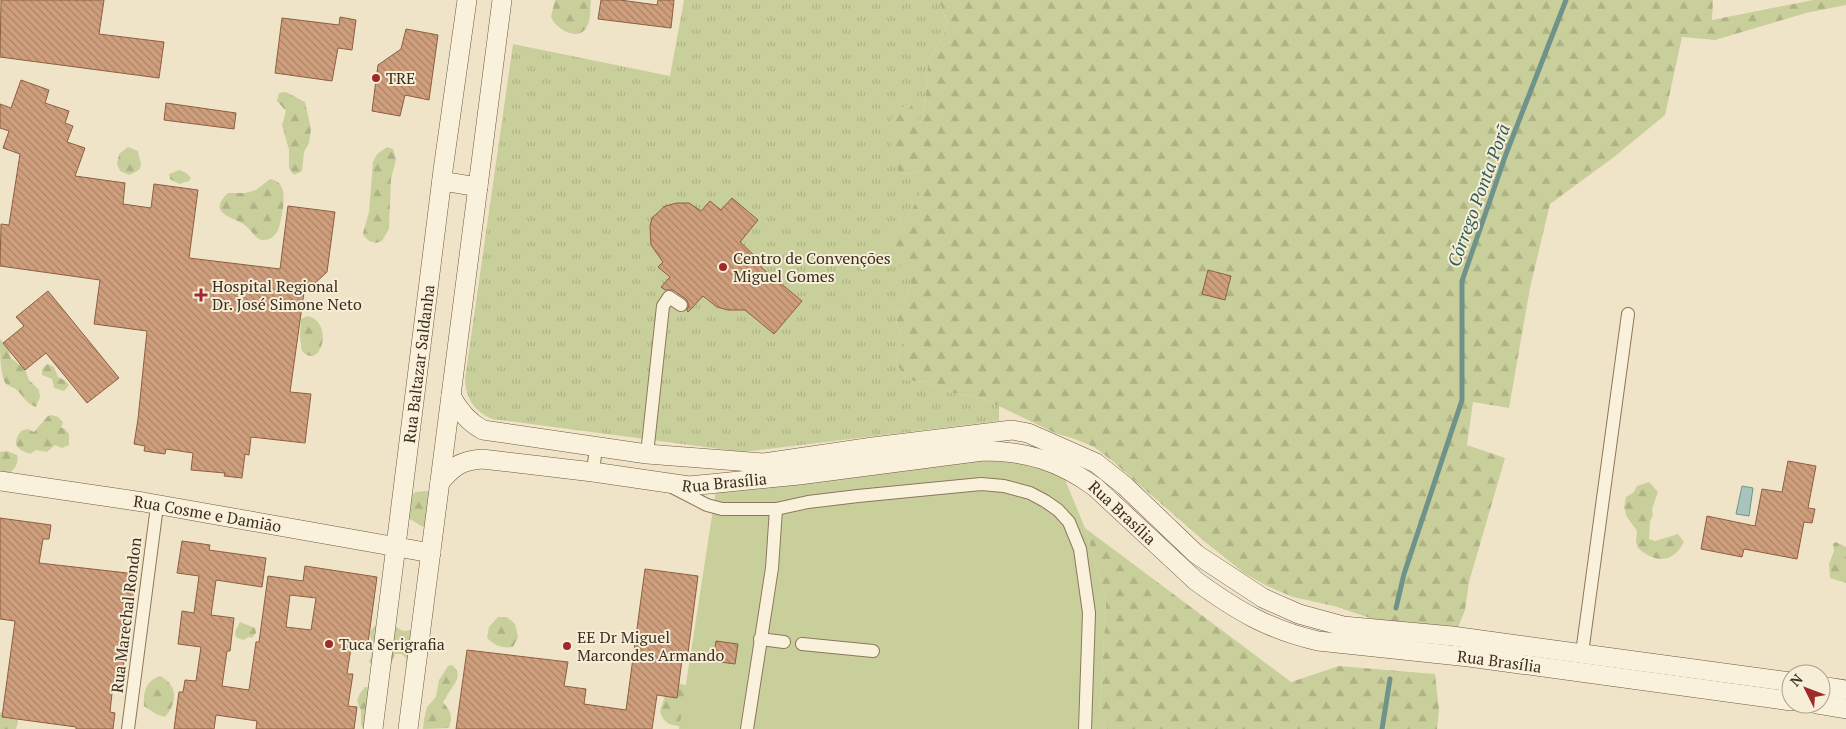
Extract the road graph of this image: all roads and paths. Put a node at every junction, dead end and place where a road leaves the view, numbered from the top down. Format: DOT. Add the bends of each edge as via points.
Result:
graph roads {
  1 [pos="467,0"];
  2 [pos="502,0"];
  3 [pos="442,181"];
  4 [pos="478,187"];
  5 [pos="681,305"];
  6 [pos="1628,314"];
  7 [pos="451,396"];
  8 [pos="596,447"];
  9 [pos="646,454"];
  10 [pos="593,472"];
  11 [pos="0,480"];
  12 [pos="661,481"];
  13 [pos="440,482"];
  14 [pos="157,506"];
  15 [pos="776,509"];
  16 [pos="413,550"];
  17 [pos="760,639"];
  18 [pos="784,642"];
  19 [pos="802,644"];
  20 [pos="873,651"];
  21 [pos="1582,653"];
  22 [pos="1781,681"];
  23 [pos="1831,688"];
  24 [pos="1846,690"];
  25 [pos="1781,699"];
  26 [pos="1831,706"];
  27 [pos="1846,709"];
  28 [pos="128,729"];
  29 [pos="372,729"];
  30 [pos="408,729"];
  31 [pos="747,729"];
  32 [pos="1086,729"];
  1 -- 3 [label="main road, Rua Baltazar Saldanha"];
  2 -- 4 [label="main road, Rua Baltazar Saldanha"];
  3 -- 4 [label="main road"];
  3 -- 16 [label="main road, Rua Baltazar Saldanha"];
  4 -- 7 [label="main road, Rua Baltazar Saldanha"];
  5 -- 9 [label="street" via="670,297 664,306"];
  6 -- 21 [label="street"];
  7 -- 8 [label="main road, Rua Brasília" via="469,421 484,430"];
  7 -- 13 [label="main road, Rua Baltazar Saldanha"];
  8 -- 9 [label="main road, Rua Brasília"];
  8 -- 10 [label="street"];
  9 -- 21 [label="main road, Rua Brasília" via="764,463 1012,430 1028,433 1096,463 1125,486 1196,554 1263,598 1299,614 1344,626"];
  10 -- 12 [label="main road, Rua Brasília"];
  10 -- 13 [label="main road, Rua Brasília" via="482,459 457,465"];
  11 -- 14 [label="main road, Rua Cosme e Damião"];
  12 -- 15 [label="street" via="722,509"];
  12 -- 25 [label="main road, Rua Brasília" via="689,486 745,481 982,450 1032,455 1079,476 1095,487 1214,594 1256,621 1296,636"];
  13 -- 16 [label="main road, Rua Baltazar Saldanha"];
  14 -- 16 [label="main road, Rua Cosme e Damião"];
  14 -- 28 [label="street, Rua Marechal Rondon"];
  15 -- 17 [label="street" via="772,568"];
  15 -- 32 [label="street" via="808,502 981,484 1030,493 1058,510 1069,522 1080,549 1089,613"];
  16 -- 29 [label="main road, Rua Baltazar Saldanha"];
  16 -- 30 [label="main road, Rua Baltazar Saldanha"];
  17 -- 18 [label="street"];
  17 -- 31 [label="street"];
  19 -- 20 [label="street"];
  21 -- 22 [label="main road, Rua Brasília"];
  23 -- 24 [label="main road"];
  26 -- 27 [label="main road"];
}
